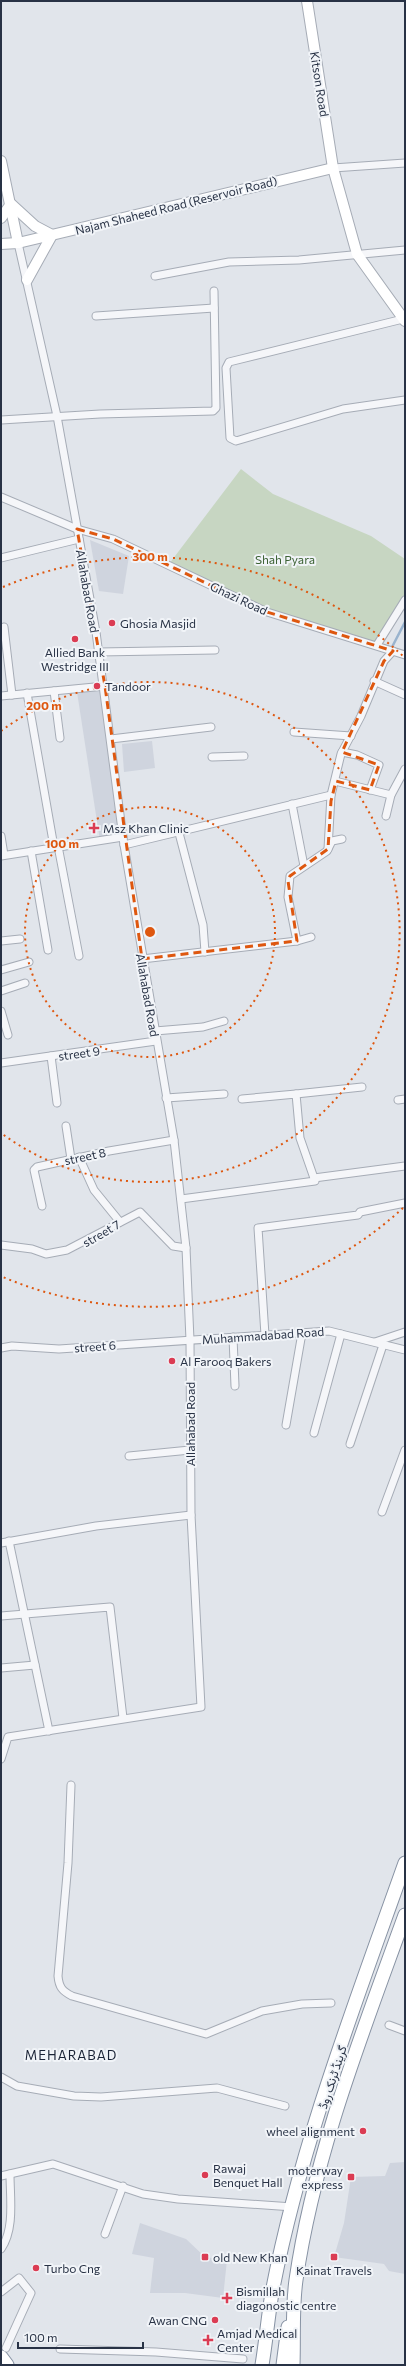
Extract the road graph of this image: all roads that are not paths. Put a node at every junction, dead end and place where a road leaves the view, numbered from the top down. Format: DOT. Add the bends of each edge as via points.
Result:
graph roads {
  1 [pos="306,1"];
  2 [pos="1,161"];
  3 [pos="405,164"];
  4 [pos="333,168"];
  5 [pos="11,204"];
  6 [pos="1,218"];
  7 [pos="52,235"];
  8 [pos="18,243"];
  9 [pos="1,244"];
  10 [pos="405,250"];
  11 [pos="357,254"];
  12 [pos="155,276"];
  13 [pos="27,280"];
  14 [pos="214,291"];
  15 [pos="214,308"];
  16 [pos="96,316"];
  17 [pos="404,320"];
  18 [pos="405,400"];
  19 [pos="56,416"];
  20 [pos="1,420"];
  21 [pos="1,497"];
  22 [pos="77,529"];
  23 [pos="79,539"];
  24 [pos="1,558"];
  25 [pos="405,600"];
  26 [pos="4,627"];
  27 [pos="377,645"];
  28 [pos="215,650"];
  29 [pos="391,650"];
  30 [pos="99,652"];
  31 [pos="405,655"];
  32 [pos="374,681"];
  33 [pos="105,686"];
  34 [pos="54,691"];
  35 [pos="27,693"];
  36 [pos="12,695"];
  37 [pos="405,695"];
  38 [pos="1,696"];
  39 [pos="211,727"];
  40 [pos="294,732"];
  41 [pos="351,736"];
  42 [pos="60,738"];
  43 [pos="111,739"];
  44 [pos="342,752"];
  45 [pos="244,756"];
  46 [pos="212,757"];
  47 [pos="405,768"];
  48 [pos="335,781"];
  49 [pos="370,790"];
  50 [pos="332,795"];
  51 [pos="391,796"];
  52 [pos="292,804"];
  53 [pos="386,816"];
  54 [pos="179,833"];
  55 [pos="1,836"];
  56 [pos="123,836"];
  57 [pos="342,839"];
  58 [pos="124,846"];
  59 [pos="56,847"];
  60 [pos="328,849"];
  61 [pos="31,851"];
  62 [pos="3,855"];
  63 [pos="304,866"];
  64 [pos="311,937"];
  65 [pos="20,939"];
  66 [pos="1,941"];
  67 [pos="297,941"];
  68 [pos="48,950"];
  69 [pos="205,952"];
  70 [pos="79,956"];
  71 [pos="142,959"];
  72 [pos="29,962"];
  73 [pos="1,970"];
  74 [pos="25,983"];
  75 [pos="1,991"];
  76 [pos="1,1011"];
  77 [pos="224,1021"];
  78 [pos="155,1031"];
  79 [pos="8,1035"];
  80 [pos="156,1041"];
  81 [pos="51,1056"];
  82 [pos="1,1063"];
  83 [pos="362,1087"];
  84 [pos="224,1094"];
  85 [pos="296,1094"];
  86 [pos="166,1098"];
  87 [pos="242,1099"];
  88 [pos="56,1103"];
  89 [pos="66,1126"];
  90 [pos="174,1140"];
  91 [pos="80,1157"];
  92 [pos="71,1159"];
  93 [pos="405,1166"];
  94 [pos="314,1178"];
  95 [pos="181,1199"];
  96 [pos="405,1203"];
  97 [pos="42,1206"];
  98 [pos="120,1222"];
  99 [pos="1,1245"];
  100 [pos="186,1248"];
  101 [pos="302,1332"];
  102 [pos="405,1332"];
  103 [pos="341,1334"];
  104 [pos="265,1335"];
  105 [pos="233,1337"];
  106 [pos="190,1340"];
  107 [pos="375,1342"];
  108 [pos="383,1345"];
  109 [pos="1,1348"];
  110 [pos="405,1350"];
  111 [pos="235,1386"];
  112 [pos="286,1426"];
  113 [pos="314,1433"];
  114 [pos="350,1444"];
  115 [pos="190,1450"];
  116 [pos="405,1450"];
  117 [pos="129,1456"];
  118 [pos="382,1512"];
  119 [pos="191,1515"];
  120 [pos="9,1541"];
  121 [pos="1,1543"];
  122 [pos="24,1613"];
  123 [pos="1,1616"];
  124 [pos="35,1666"];
  125 [pos="1,1668"];
  126 [pos="123,1718"];
  127 [pos="50,1731"];
  128 [pos="8,1736"];
  129 [pos="1,1739"];
  130 [pos="1,1759"];
  131 [pos="71,1785"];
  132 [pos="405,1863"];
  133 [pos="405,1887"];
  134 [pos="405,1907"];
  135 [pos="388,1913"];
  136 [pos="405,1914"];
  137 [pos="331,2003"];
  138 [pos="389,2025"];
  139 [pos="405,2031"];
  140 [pos="1,2077"];
  141 [pos="285,2106"];
  142 [pos="10,2174"];
  143 [pos="1,2176"];
  144 [pos="123,2186"];
  145 [pos="293,2207"];
  146 [pos="105,2234"];
  147 [pos="1,2250"];
  148 [pos="296,2282"];
  149 [pos="1,2292"];
  150 [pos="60,2349"];
  151 [pos="4,2352"];
  152 [pos="243,2359"];
  153 [pos="7,2365"];
  154 [pos="262,2365"];
  155 [pos="283,2365"];
  156 [pos="293,2365"];
  1 -- 4 [label="main road, Kitson Road"];
  2 -- 5 [label="main road"];
  3 -- 4 [label="street"];
  4 -- 7 [label="main road, Najam Shaheed Road (Reservoir Road)"];
  4 -- 11 [label="main road, Kitson Road"];
  5 -- 6 [label="main road"];
  5 -- 7 [label="main road" via="35,226"];
  5 -- 8 [label="main road"];
  7 -- 8 [label="main road, Najam Shaheed Road (Reservoir Road)"];
  7 -- 13 [label="main road"];
  8 -- 9 [label="main road, Najam Shaheed Road (Reservoir Road)"];
  8 -- 13 [label="street, Allahabad Road"];
  10 -- 11 [label="street"];
  11 -- 12 [label="street" via="210,264"];
  11 -- 17 [label="main road, Kitson Road"];
  13 -- 19 [label="street, Allahabad Road"];
  14 -- 15 [label="street"];
  15 -- 16 [label="street"];
  15 -- 19 [label="street" via="216,408 213,411"];
  17 -- 18 [label="street" via="229,362 226,368 230,438 236,441 343,409"];
  19 -- 20 [label="street"];
  19 -- 22 [label="street, Allahabad Road"];
  21 -- 22 [label="street, Ghazi Road"];
  22 -- 23 [label="street, Allahabad Road"];
  22 -- 27 [label="street, Ghazi Road" via="113,539 267,612"];
  23 -- 24 [label="street"];
  23 -- 30 [label="street, Allahabad Road"];
  25 -- 27 [label="street"];
  26 -- 36 [label="street"];
  27 -- 29 [label="street, Ghazi Road"];
  28 -- 30 [label="street"];
  29 -- 31 [label="street, Ghazi Road"];
  29 -- 32 [label="street"];
  30 -- 33 [label="street, Allahabad Road"];
  32 -- 37 [label="street"];
  32 -- 41 [label="street"];
  33 -- 34 [label="street"];
  33 -- 43 [label="street, Allahabad Road"];
  34 -- 35 [label="street"];
  34 -- 42 [label="street"];
  35 -- 36 [label="street"];
  35 -- 59 [label="street"];
  36 -- 38 [label="street"];
  39 -- 43 [label="street"];
  40 -- 41 [label="street"];
  41 -- 44 [label="street"];
  43 -- 56 [label="street, Allahabad Road"];
  44 -- 48 [label="street"];
  44 -- 49 [label="street" via="379,765"];
  45 -- 46 [label="street"];
  47 -- 51 [label="street"];
  48 -- 49 [label="street"];
  48 -- 50 [label="street"];
  49 -- 51 [label="street"];
  50 -- 52 [label="street"];
  50 -- 60 [label="street"];
  51 -- 53 [label="street"];
  52 -- 54 [label="street"];
  52 -- 63 [label="street"];
  54 -- 58 [label="street"];
  54 -- 69 [label="street" via="202,925"];
  55 -- 62 [label="street"];
  56 -- 58 [label="street, Allahabad Road"];
  56 -- 59 [label="street"];
  57 -- 60 [label="street" via="332,841"];
  58 -- 71 [label="street, Allahabad Road"];
  59 -- 61 [label="street"];
  59 -- 70 [label="street"];
  60 -- 63 [label="street"];
  61 -- 62 [label="street"];
  61 -- 68 [label="street"];
  63 -- 67 [label="street" via="290,876 288,881 288,897"];
  64 -- 67 [label="street"];
  65 -- 66 [label="street"];
  67 -- 69 [label="street"];
  69 -- 71 [label="street"];
  71 -- 78 [label="street, Allahabad Road"];
  72 -- 73 [label="street"];
  74 -- 75 [label="street"];
  76 -- 79 [label="street"];
  77 -- 78 [label="street" via="203,1028"];
  78 -- 80 [label="street, Allahabad Road"];
  80 -- 81 [label="street, street 9"];
  80 -- 86 [label="street, Allahabad Road"];
  81 -- 82 [label="street, street 9"];
  81 -- 88 [label="street"];
  83 -- 85 [label="street"];
  84 -- 86 [label="street"];
  85 -- 87 [label="street"];
  85 -- 94 [label="street" via="300,1138"];
  86 -- 90 [label="street, Allahabad Road"];
  89 -- 92 [label="street"];
  90 -- 91 [label="street, street 8"];
  90 -- 95 [label="street, Allahabad Road"];
  91 -- 92 [label="street, street 8"];
  91 -- 98 [label="street" via="94,1190"];
  92 -- 97 [label="street, street 8" via="34,1169"];
  93 -- 94 [label="street"];
  94 -- 95 [label="street" via="315,1181"];
  95 -- 100 [label="street, Allahabad Road"];
  96 -- 104 [label="street" via="360,1212 358,1215 258,1228"];
  98 -- 99 [label="street, street 7" via="74,1248 48,1254"];
  98 -- 100 [label="street, street 7" via="140,1212 173,1246"];
  100 -- 106 [label="street, Allahabad Road"];
  101 -- 103 [label="street, Muhammadabad Road" via="329,1331"];
  101 -- 104 [label="street, Muhammadabad Road"];
  101 -- 112 [label="street"];
  102 -- 107 [label="street"];
  103 -- 107 [label="street, Muhammadabad Road"];
  103 -- 113 [label="street"];
  104 -- 105 [label="street, Muhammadabad Road"];
  105 -- 106 [label="street, Muhammadabad Road"];
  105 -- 111 [label="street"];
  106 -- 109 [label="street, street 6" via="59,1349 12,1346"];
  106 -- 115 [label="street, Allahabad Road"];
  107 -- 108 [label="street, Muhammadabad Road"];
  108 -- 110 [label="street, Muhammadabad Road"];
  108 -- 114 [label="street"];
  115 -- 117 [label="street"];
  115 -- 119 [label="street, Allahabad Road"];
  116 -- 118 [label="street"];
  119 -- 120 [label="street" via="96,1526"];
  119 -- 126 [label="street, Allahabad Road" via="201,1707"];
  120 -- 121 [label="street"];
  120 -- 122 [label="street"];
  122 -- 123 [label="street"];
  122 -- 124 [label="street"];
  122 -- 126 [label="street" via="110,1606"];
  124 -- 125 [label="street"];
  124 -- 127 [label="street"];
  126 -- 127 [label="street"];
  127 -- 128 [label="street"];
  128 -- 129 [label="street"];
  128 -- 130 [label="street"];
  131 -- 137 [label="street" via="68,1863 58,1976 62,1990 72,1996 206,2034 262,2011 302,2004"];
  132 -- 135 [label="highway, گرینڈ ٹرنک روڈ"];
  133 -- 135 [label="highway" via="396,1906"];
  134 -- 136 [label="highway, گرینڈ ٹرنک روڈ"];
  135 -- 145 [label="highway, گرینڈ ٹرنک روڈ" via="313,2133"];
  136 -- 148 [label="highway, گرینڈ ٹرنک روڈ" via="360,2039 326,2146 305,2229"];
  138 -- 139 [label="street"];
  140 -- 141 [label="street" via="16,2086 74,2096 101,2097 217,2088"];
  142 -- 143 [label="street"];
  142 -- 144 [label="street" via="53,2164"];
  142 -- 147 [label="street" via="9,2230"];
  144 -- 145 [label="street" via="143,2194 178,2199"];
  144 -- 146 [label="street"];
  145 -- 154 [label="highway, گرینڈ ٹرنک روڈ" via="272,2293"];
  148 -- 155 [label="highway"];
  148 -- 156 [label="highway, گرینڈ ٹرنک روڈ"];
  149 -- 151 [label="street" via="19,2278 31,2293"];
  150 -- 152 [label="street"];
  151 -- 153 [label="highway"];
}
